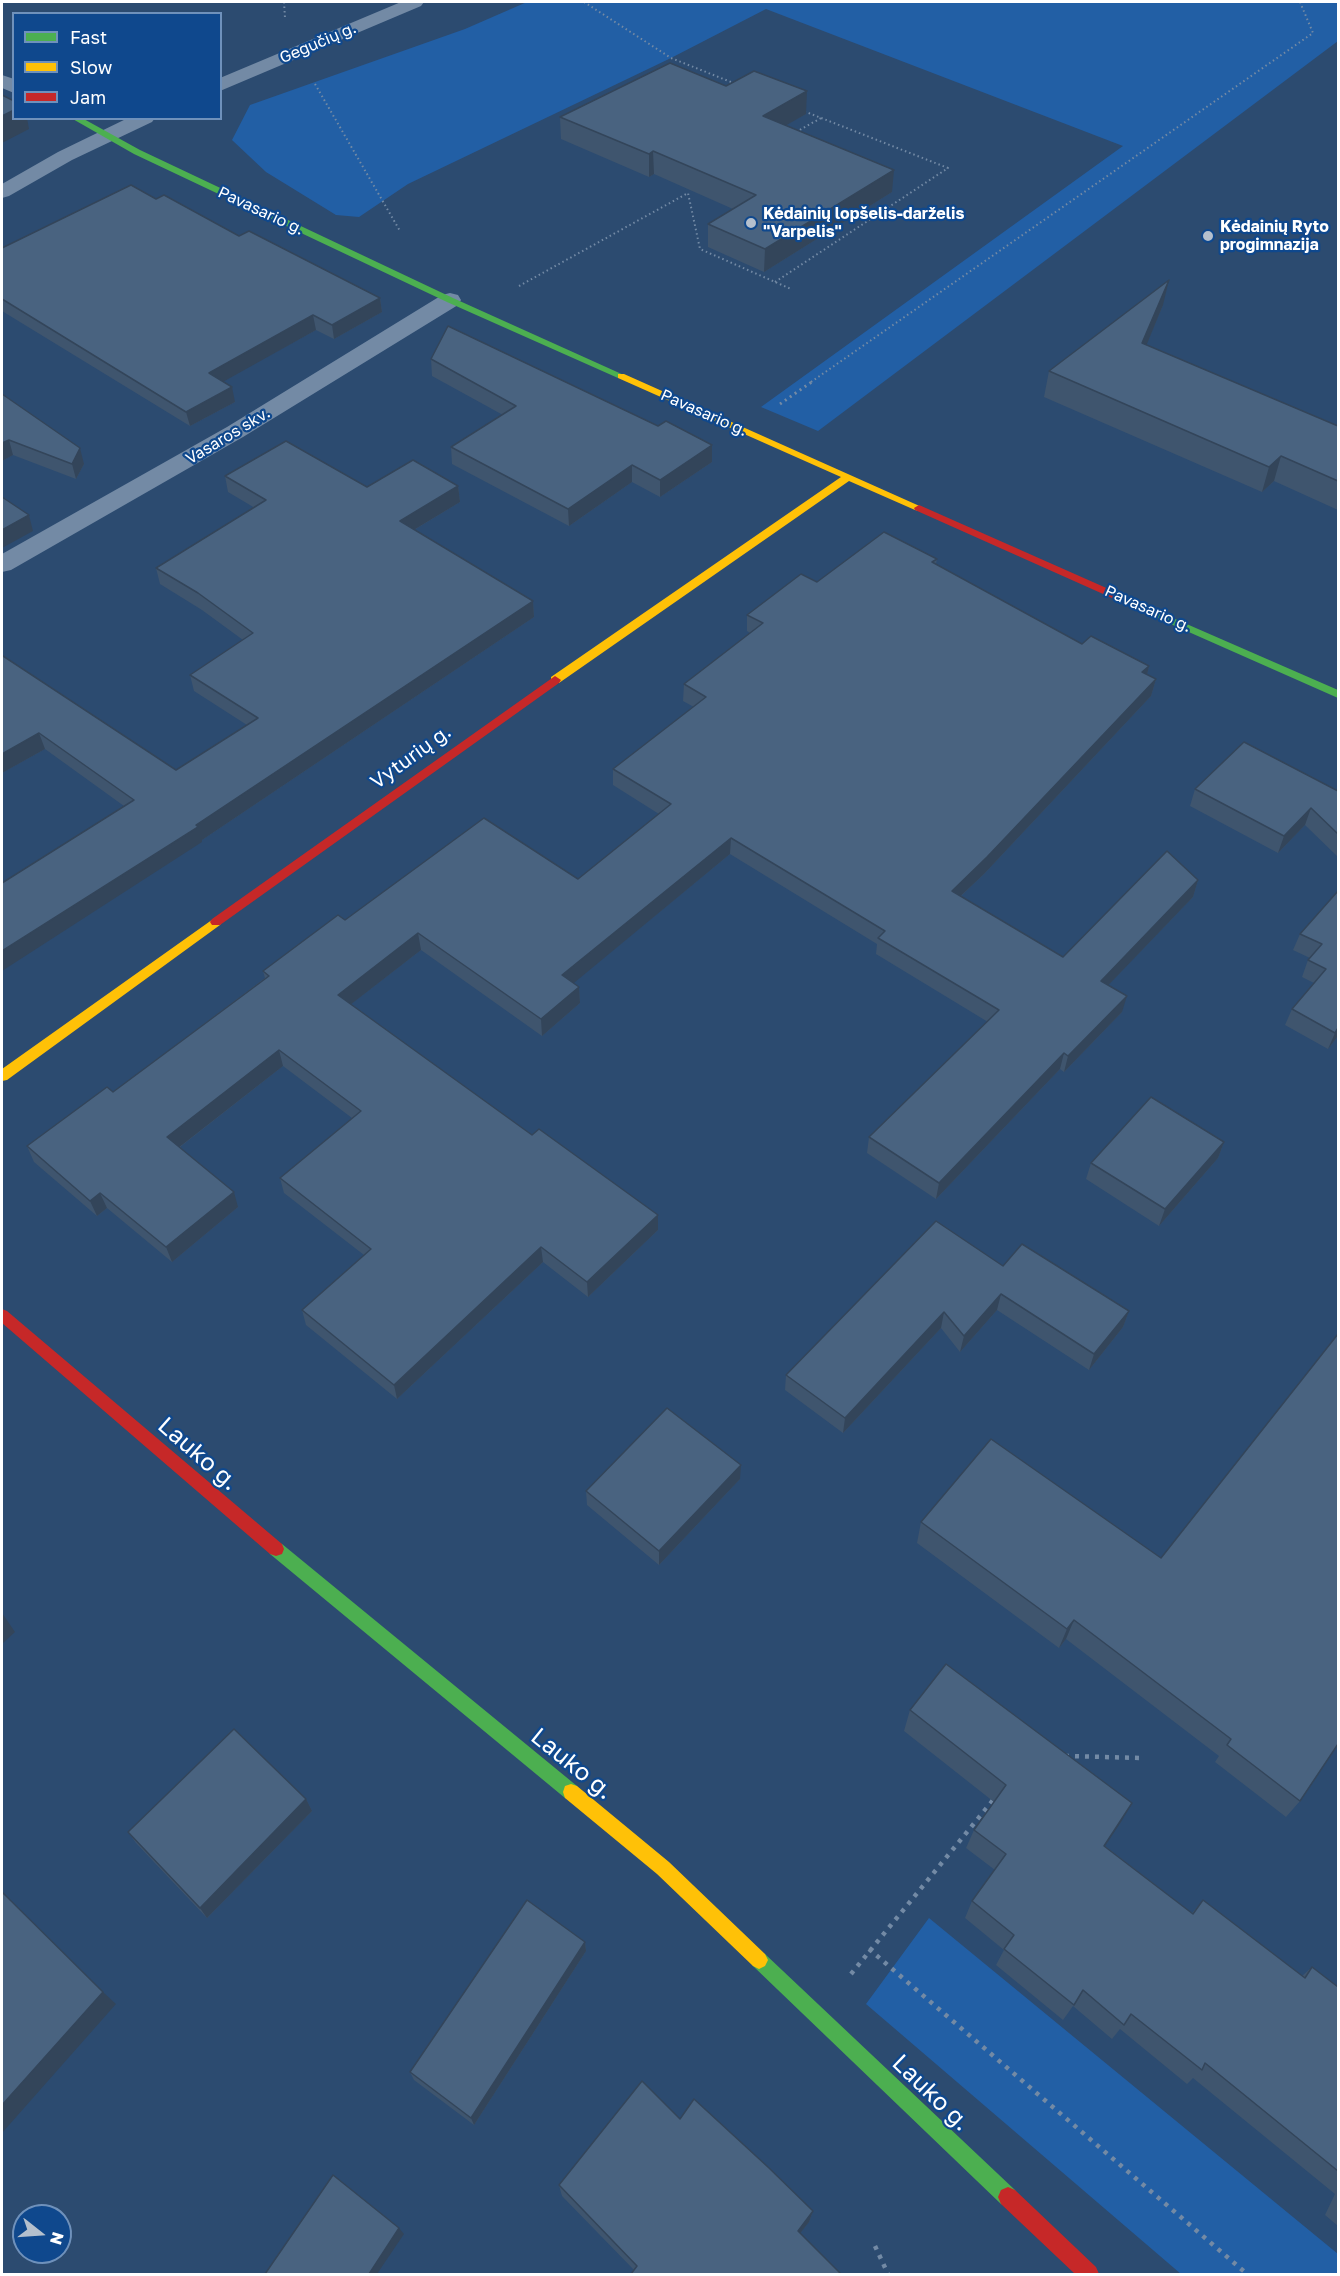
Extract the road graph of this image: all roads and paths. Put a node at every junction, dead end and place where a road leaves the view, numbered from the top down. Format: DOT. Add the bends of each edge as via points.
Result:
graph roads {
  1 [pos="415,2"];
  2 [pos="584,2"];
  3 [pos="1300,2"];
  4 [pos="289,55"];
  5 [pos="222,84"];
  6 [pos="736,84"];
  7 [pos="800,109"];
  8 [pos="822,118"];
  9 [pos="78,120"];
  10 [pos="141,120"];
  11 [pos="792,134"];
  12 [pos="106,136"];
  13 [pos="696,188"];
  14 [pos="2,192"];
  15 [pos="688,193"];
  16 [pos="775,282"];
  17 [pos="417,285"];
  18 [pos="791,289"];
  19 [pos="450,300"];
  20 [pos="474,311"];
  21 [pos="743,430"];
  22 [pos="848,477"];
  23 [pos="2,564"];
  24 [pos="1338,694"];
  25 [pos="2,1076"];
  26 [pos="2,1315"];
  27 [pos="1053,1756"];
  28 [pos="1143,1758"];
  29 [pos="1001,1791"];
  30 [pos="875,2246"];
  31 [pos="888,2274"];
  32 [pos="1089,2274"];
  33 [pos="1247,2274"];
  1 -- 4 [label="street, Gegučių g."];
  2 -- 6 [label="path" via="671,58"];
  3 -- 21 [label="path" via="1313,33"];
  4 -- 5 [label="street, Gegučių g."];
  4 -- 17 [label="path" via="311,69 317,89 413,252"];
  7 -- 8 [label="path"];
  8 -- 11 [label="path"];
  8 -- 16 [label="path" via="948,168"];
  9 -- 12 [label="street, Pavasario g."];
  10 -- 12 [label="street"];
  12 -- 14 [label="street"];
  12 -- 17 [label="street, Pavasario g."];
  13 -- 15 [label="path"];
  15 -- 16 [label="path" via="700,249"];
  15 -- 20 [label="path"];
  16 -- 18 [label="path"];
  17 -- 19 [label="street, Pavasario g."];
  19 -- 20 [label="street, Pavasario g."];
  19 -- 23 [label="street, Vasaros skv." via="235,432"];
  20 -- 21 [label="street, Pavasario g."];
  21 -- 22 [label="street, Pavasario g."];
  22 -- 24 [label="street, Pavasario g."];
  22 -- 25 [label="street, Vyturių g." via="472,736"];
  26 -- 32 [label="street, Lauko g." via="224,1506 663,1868"];
  27 -- 28 [label="path"];
  29 -- 33 [label="path" via="869,1949"];
  30 -- 31 [label="path"];
}
